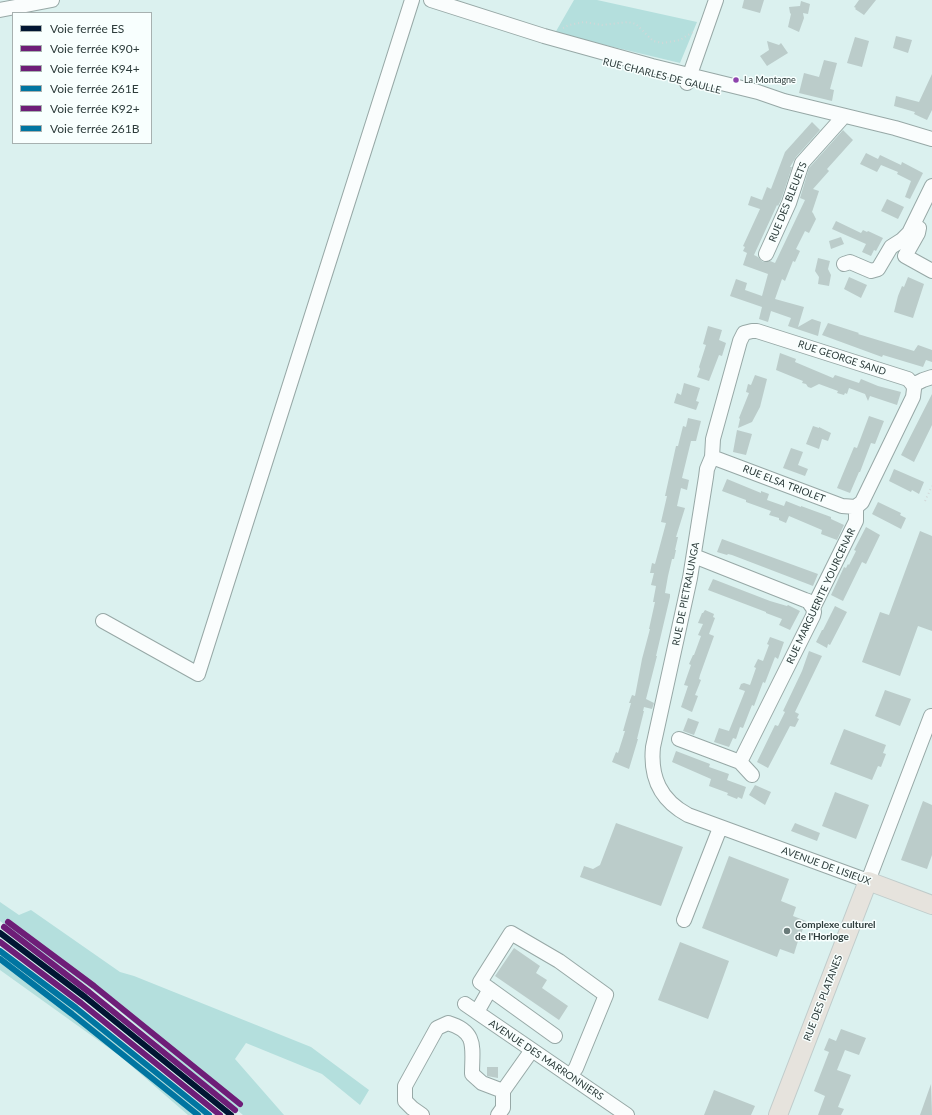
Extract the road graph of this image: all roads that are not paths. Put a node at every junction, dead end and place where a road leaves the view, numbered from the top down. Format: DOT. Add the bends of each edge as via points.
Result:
graph roads {
  1 [pos="52,0"];
  2 [pos="412,0"];
  3 [pos="431,0"];
  4 [pos="716,0"];
  5 [pos="447,2"];
  6 [pos="0,10"];
  7 [pos="688,79"];
  8 [pos="844,116"];
  9 [pos="932,138"];
  10 [pos="932,186"];
  11 [pos="917,218"];
  12 [pos="766,254"];
  13 [pos="844,264"];
  14 [pos="932,271"];
  15 [pos="748,332"];
  16 [pos="932,377"];
  17 [pos="913,385"];
  18 [pos="712,457"];
  19 [pos="856,507"];
  20 [pos="694,556"];
  21 [pos="813,608"];
  22 [pos="102,621"];
  23 [pos="932,715"];
  24 [pos="679,738"];
  25 [pos="740,762"];
  26 [pos="752,775"];
  27 [pos="720,828"];
  28 [pos="868,881"];
  29 [pos="932,905"];
  30 [pos="684,920"];
  31 [pos="490,990"];
  32 [pos="465,1004"];
  33 [pos="477,1012"];
  34 [pos="555,1036"];
  35 [pos="532,1050"];
  36 [pos="570,1076"];
  37 [pos="503,1091"];
  38 [pos="422,1115"];
  39 [pos="498,1115"];
  40 [pos="627,1115"];
  41 [pos="778,1115"];
  1 -- 6 [label="street"];
  2 -- 22 [label="street" via="198,674"];
  3 -- 5 [label="street, RUE CHARLES DE GAULLE"];
  4 -- 7 [label="street"];
  5 -- 7 [label="street, RUE CHARLES DE GAULLE" via="544,36"];
  7 -- 8 [label="street, RUE CHARLES DE GAULLE" via="745,89"];
  8 -- 9 [label="street, RUE CHARLES DE GAULLE"];
  8 -- 12 [label="street, RUE DES BLEUETS" via="802,163 789,203"];
  10 -- 11 [label="street"];
  11 -- 13 [label="street" via="909,233 891,247 878,268 871,270 850,262"];
  11 -- 14 [label="street" via="918,233 906,256"];
  15 -- 17 [label="street, RUE GEORGE SAND" via="757,331 908,379"];
  15 -- 18 [label="street, RUE DE PIETRALUNGA" via="742,336 737,351 713,439"];
  16 -- 17 [label="street"];
  17 -- 19 [label="street, RUE MARGUERITE YOURCENAR" via="914,393 907,411 862,502"];
  18 -- 19 [label="street, RUE ELSA TRIOLET" via="842,506"];
  18 -- 20 [label="street, RUE DE PIETRALUNGA" via="707,469"];
  19 -- 21 [label="street, RUE MARGUERITE YOURCENAR" via="856,522"];
  20 -- 21 [label="street" via="805,600"];
  20 -- 27 [label="street, RUE DE PIETRALUNGA" via="656,730 652,763 655,778 663,794 674,806 694,818"];
  21 -- 25 [label="street, RUE MARGUERITE YOURCENAR" via="813,616"];
  23 -- 28 [label="street"];
  24 -- 25 [label="street"];
  25 -- 26 [label="street"];
  27 -- 28 [label="street, AVENUE DE LISIEUX"];
  27 -- 30 [label="street"];
  28 -- 29 [label="main road, AVENUE DE LISIEUX"];
  28 -- 41 [label="main road, RUE DES PLATANES"];
  31 -- 33 [label="street"];
  31 -- 34 [label="street"];
  31 -- 36 [label="street" via="480,982 511,933 559,961 606,994 576,1068"];
  32 -- 33 [label="street, AVENUE DES MARRONNIERS"];
  33 -- 35 [label="street, AVENUE DES MARRONNIERS"];
  35 -- 36 [label="street, AVENUE DES MARRONNIERS"];
  35 -- 37 [label="street"];
  36 -- 40 [label="street, AVENUE DES MARRONNIERS"];
  37 -- 38 [label="street" via="482,1083 472,1074 472,1041 460,1026 448,1023 437,1028 405,1086 405,1101"];
  37 -- 39 [label="street" via="503,1108"];
}
